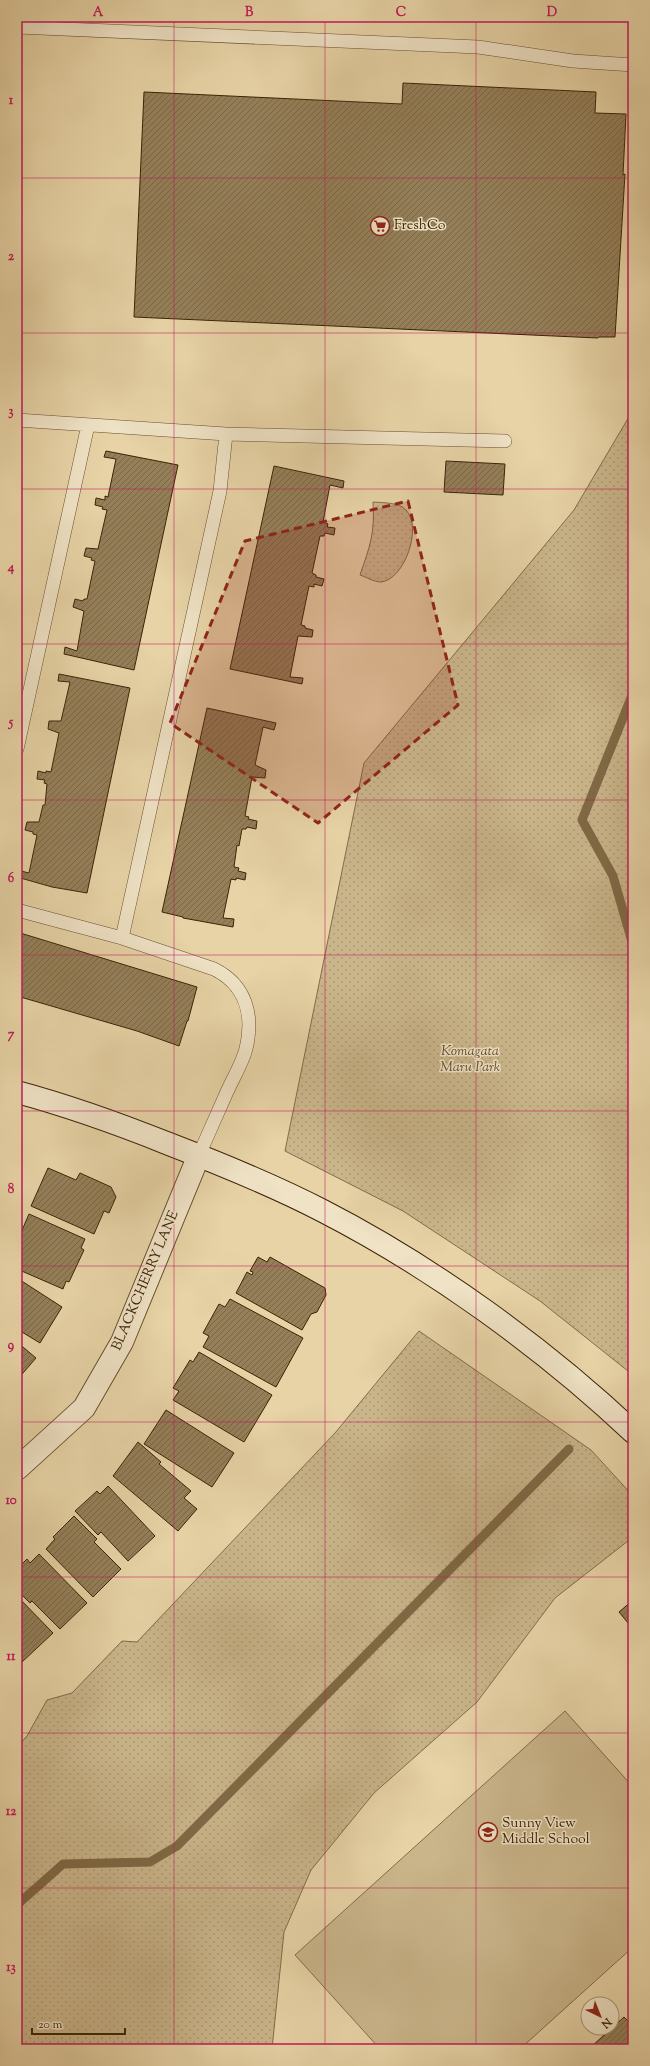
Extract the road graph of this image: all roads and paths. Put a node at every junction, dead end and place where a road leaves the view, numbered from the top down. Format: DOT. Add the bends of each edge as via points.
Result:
graph roads {
  1 [pos="17,27"];
  2 [pos="633,65"];
  3 [pos="17,420"];
  4 [pos="88,425"];
  5 [pos="226,434"];
  6 [pos="505,441"];
  7 [pos="17,749"];
  8 [pos="17,910"];
  9 [pos="122,938"];
  10 [pos="17,1092"];
  11 [pos="199,1155"];
  12 [pos="633,1432"];
  13 [pos="17,1469"];
  1 -- 2 [label="lane" via="478,47 573,62"];
  3 -- 4 [label="lane"];
  4 -- 5 [label="lane"];
  4 -- 7 [label="lane"];
  5 -- 6 [label="lane"];
  5 -- 9 [label="lane" via="220,491"];
  8 -- 9 [label="lane"];
  9 -- 11 [label="lane" via="228,976 246,1002 246,1049"];
  10 -- 11 [label="street" via="122,1124"];
  11 -- 12 [label="street" via="323,1211 389,1248 453,1289 514,1333"];
  11 -- 13 [label="street, BLACKCHERRY LANE" via="122,1342 84,1408"];
}
